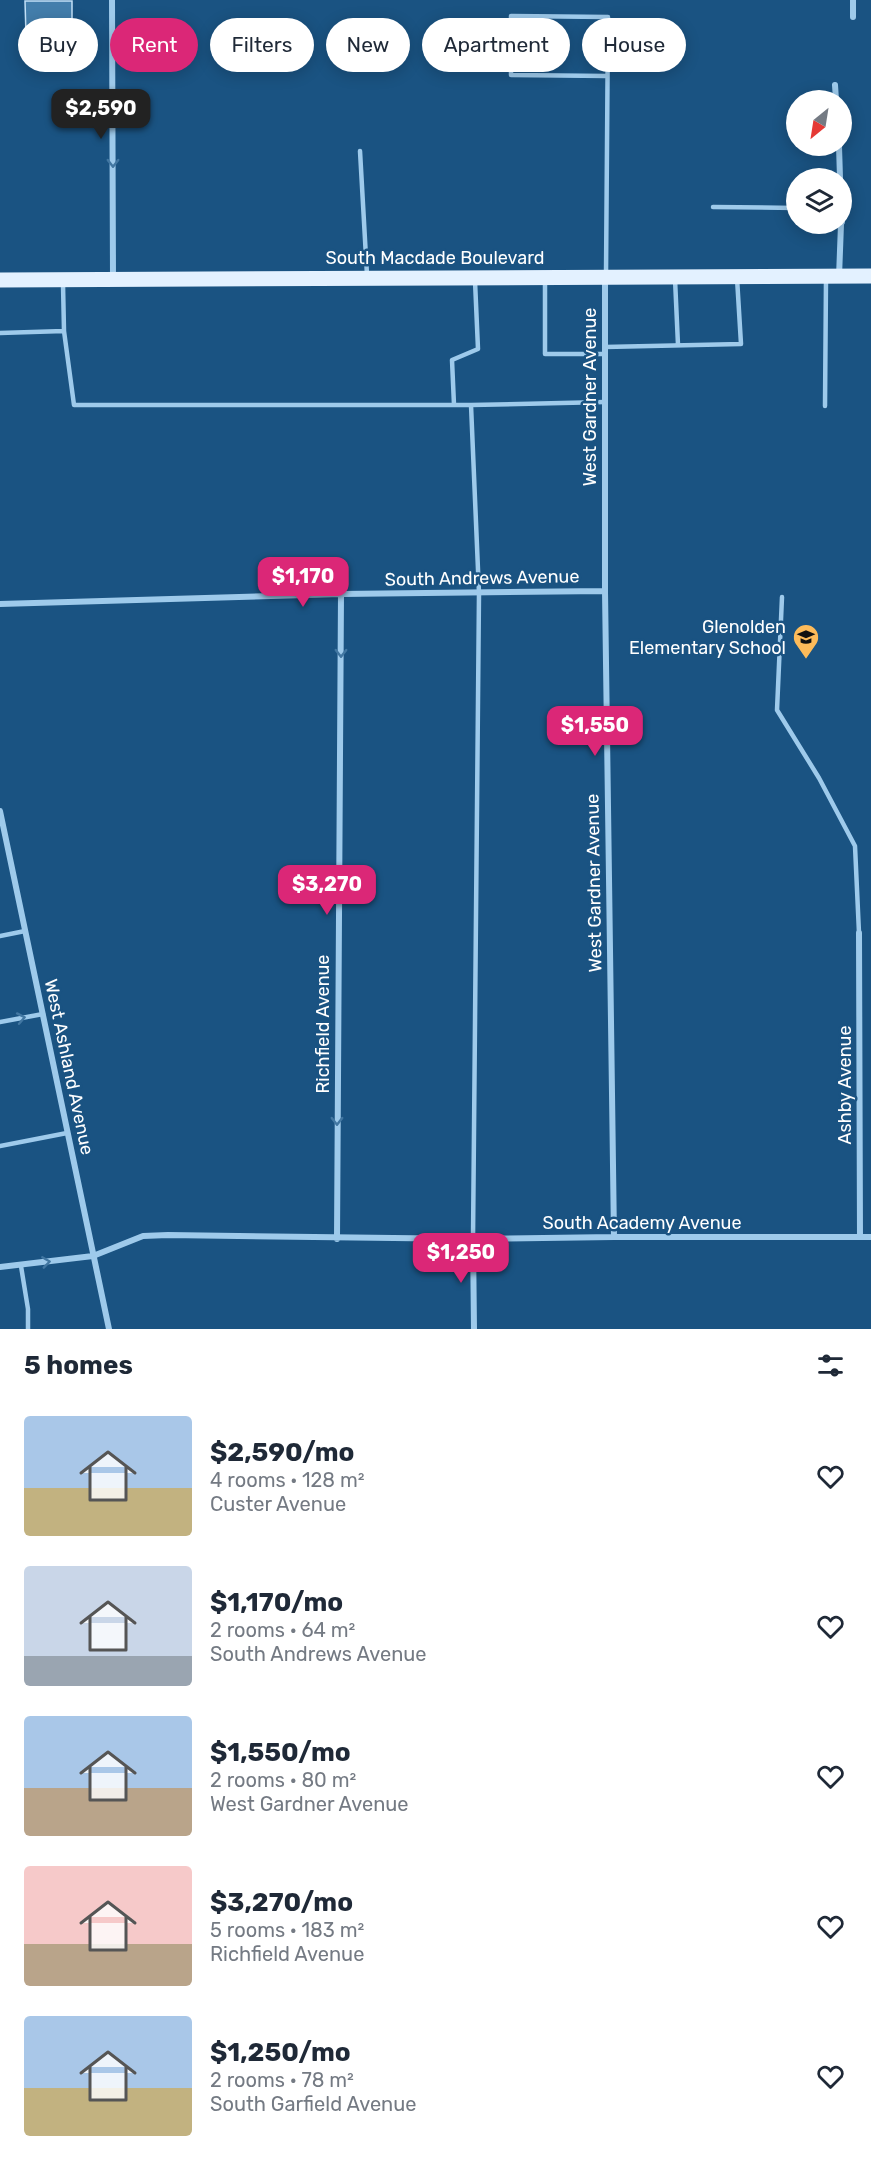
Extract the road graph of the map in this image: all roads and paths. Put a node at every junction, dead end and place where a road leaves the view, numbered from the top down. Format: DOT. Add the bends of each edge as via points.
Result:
graph roads {
  1 [pos="112,0"];
  2 [pos="853,0"];
  3 [pos="853,17"];
  4 [pos="607,76"];
  5 [pos="835,85"];
  6 [pos="835,90"];
  7 [pos="360,151"];
  8 [pos="713,207"];
  9 [pos="786,208"];
  10 [pos="840,234"];
  11 [pos="833,276"];
  12 [pos="871,276"];
  13 [pos="606,277"];
  14 [pos="675,277"];
  15 [pos="737,277"];
  16 [pos="367,278"];
  17 [pos="475,278"];
  18 [pos="545,278"];
  19 [pos="63,279"];
  20 [pos="113,279"];
  21 [pos="0,280"];
  22 [pos="64,331"];
  23 [pos="0,333"];
  24 [pos="678,345"];
  25 [pos="605,347"];
  26 [pos="605,354"];
  27 [pos="605,402"];
  28 [pos="454,405"];
  29 [pos="471,405"];
  30 [pos="825,406"];
  31 [pos="605,591"];
  32 [pos="479,593"];
  33 [pos="341,594"];
  34 [pos="782,597"];
  35 [pos="0,604"];
  36 [pos="0,811"];
  37 [pos="25,931"];
  38 [pos="859,933"];
  39 [pos="0,936"];
  40 [pos="43,1014"];
  41 [pos="0,1022"];
  42 [pos="67,1132"];
  43 [pos="0,1146"];
  44 [pos="614,1237"];
  45 [pos="860,1237"];
  46 [pos="871,1237"];
  47 [pos="337,1239"];
  48 [pos="473,1239"];
  49 [pos="93,1256"];
  50 [pos="21,1266"];
  51 [pos="0,1267"];
  52 [pos="28,1329"];
  53 [pos="109,1329"];
  54 [pos="474,1329"];
  1 -- 20 [label="street, one-way"];
  2 -- 3 [label="street"];
  4 -- 4 [label="lane" via="511,75 511,16 608,17"];
  4 -- 13 [label="lane"];
  5 -- 6 [label="street"];
  7 -- 16 [label="lane"];
  8 -- 9 [label="lane"];
  10 -- 11 [label="street"];
  11 -- 12 [label="main road, South Macdade Boulevard"];
  11 -- 15 [label="main road, South Macdade Boulevard"];
  11 -- 30 [label="lane"];
  13 -- 14 [label="main road, South Macdade Boulevard"];
  13 -- 18 [label="main road, South Macdade Boulevard"];
  13 -- 25 [label="street, West Gardner Avenue"];
  14 -- 15 [label="main road, South Macdade Boulevard"];
  14 -- 24 [label="lane"];
  15 -- 24 [label="lane" via="741,344"];
  16 -- 17 [label="main road, South Macdade Boulevard"];
  16 -- 20 [label="main road, South Macdade Boulevard"];
  17 -- 18 [label="main road, South Macdade Boulevard"];
  17 -- 28 [label="lane" via="478,349 452,360"];
  18 -- 26 [label="lane" via="545,354"];
  19 -- 20 [label="main road, South Macdade Boulevard"];
  19 -- 21 [label="main road, South Macdade Boulevard"];
  19 -- 22 [label="lane"];
  22 -- 23 [label="lane"];
  22 -- 28 [label="lane" via="74,405"];
  24 -- 25 [label="lane"];
  25 -- 26 [label="street, West Gardner Avenue"];
  26 -- 27 [label="street, West Gardner Avenue"];
  27 -- 29 [label="lane"];
  27 -- 31 [label="street, West Gardner Avenue"];
  28 -- 29 [label="lane"];
  29 -- 32 [label="lane"];
  31 -- 32 [label="street, South Andrews Avenue"];
  31 -- 44 [label="street, West Gardner Avenue"];
  32 -- 33 [label="street, South Andrews Avenue"];
  32 -- 48 [label="lane"];
  33 -- 35 [label="street, South Andrews Avenue"];
  33 -- 47 [label="street, Richfield Avenue, one-way"];
  34 -- 38 [label="lane" via="777,710 855,846"];
  36 -- 37 [label="street, West Ashland Avenue"];
  37 -- 39 [label="lane"];
  37 -- 40 [label="street, West Ashland Avenue"];
  38 -- 45 [label="street, Ashby Avenue"];
  41 -- 40 [label="lane, one-way"];
  40 -- 42 [label="street, West Ashland Avenue"];
  42 -- 43 [label="lane"];
  42 -- 49 [label="street, West Ashland Avenue"];
  44 -- 45 [label="street, South Academy Avenue"];
  44 -- 48 [label="street, South Academy Avenue"];
  45 -- 46 [label="street, South Academy Avenue"];
  47 -- 48 [label="street, South Academy Avenue"];
  47 -- 49 [label="street, South Academy Avenue" via="143,1236"];
  48 -- 54 [label="street"];
  50 -- 49 [label="street, South Academy Avenue, one-way"];
  49 -- 53 [label="street, West Ashland Avenue"];
  50 -- 51 [label="street, South Academy Avenue"];
  50 -- 52 [label="lane"];
}
